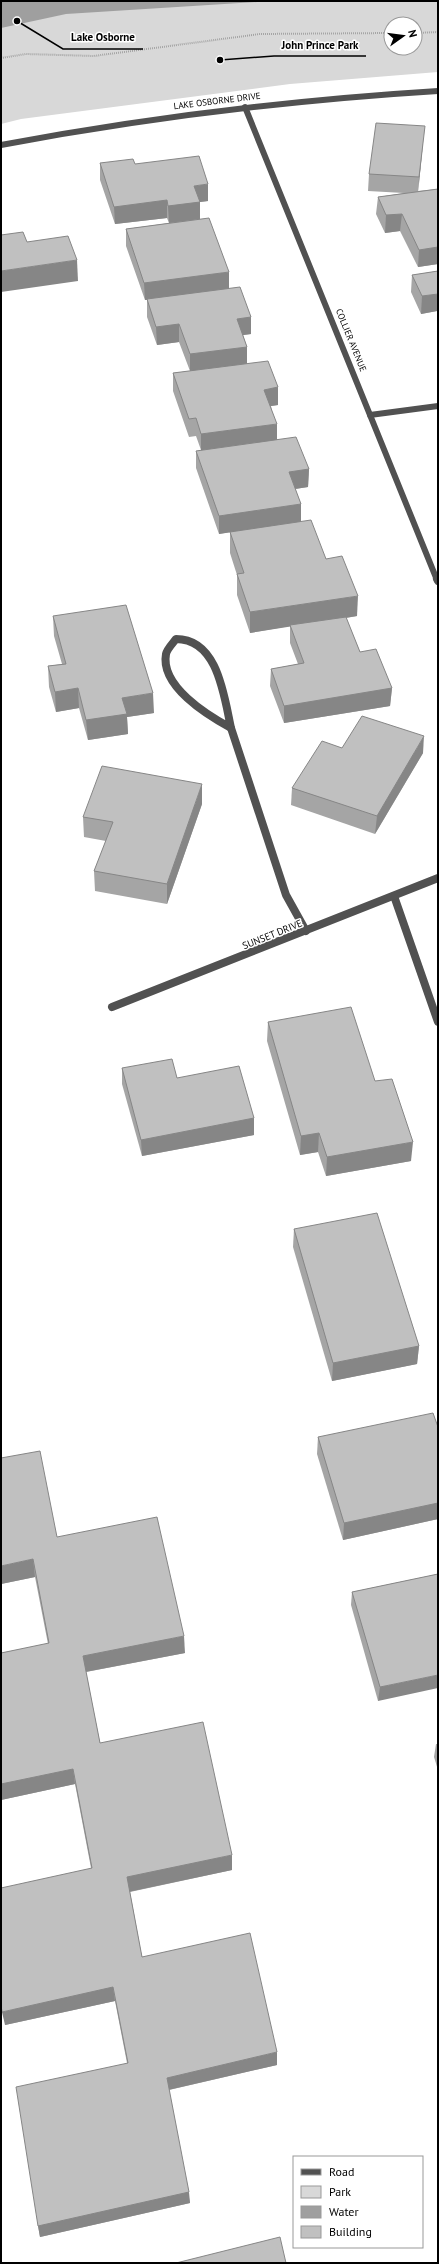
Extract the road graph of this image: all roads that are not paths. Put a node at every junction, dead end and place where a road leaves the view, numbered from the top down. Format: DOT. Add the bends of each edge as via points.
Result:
graph roads {
  1 [pos="438,91"];
  2 [pos="245,106"];
  3 [pos="1,145"];
  4 [pos="438,406"];
  5 [pos="370,415"];
  6 [pos="438,581"];
  7 [pos="232,728"];
  8 [pos="438,878"];
  9 [pos="394,896"];
  10 [pos="306,930"];
  11 [pos="112,1007"];
  12 [pos="438,1022"];
  1 -- 2 [label="street, LAKE OSBORNE DRIVE"];
  2 -- 3 [label="street, LAKE OSBORNE DRIVE" via="90,128"];
  2 -- 5 [label="street, COLLIER AVENUE"];
  4 -- 5 [label="street"];
  5 -- 6 [label="street, COLLIER AVENUE"];
  7 -- 7 [label="street" via="206,715 180,690 166,672 166,653 176,639 190,640 205,651 218,677"];
  7 -- 10 [label="street" via="286,895"];
  8 -- 9 [label="street, SUNSET DRIVE"];
  9 -- 10 [label="street, SUNSET DRIVE"];
  9 -- 12 [label="street"];
  10 -- 11 [label="street, SUNSET DRIVE"];
}
